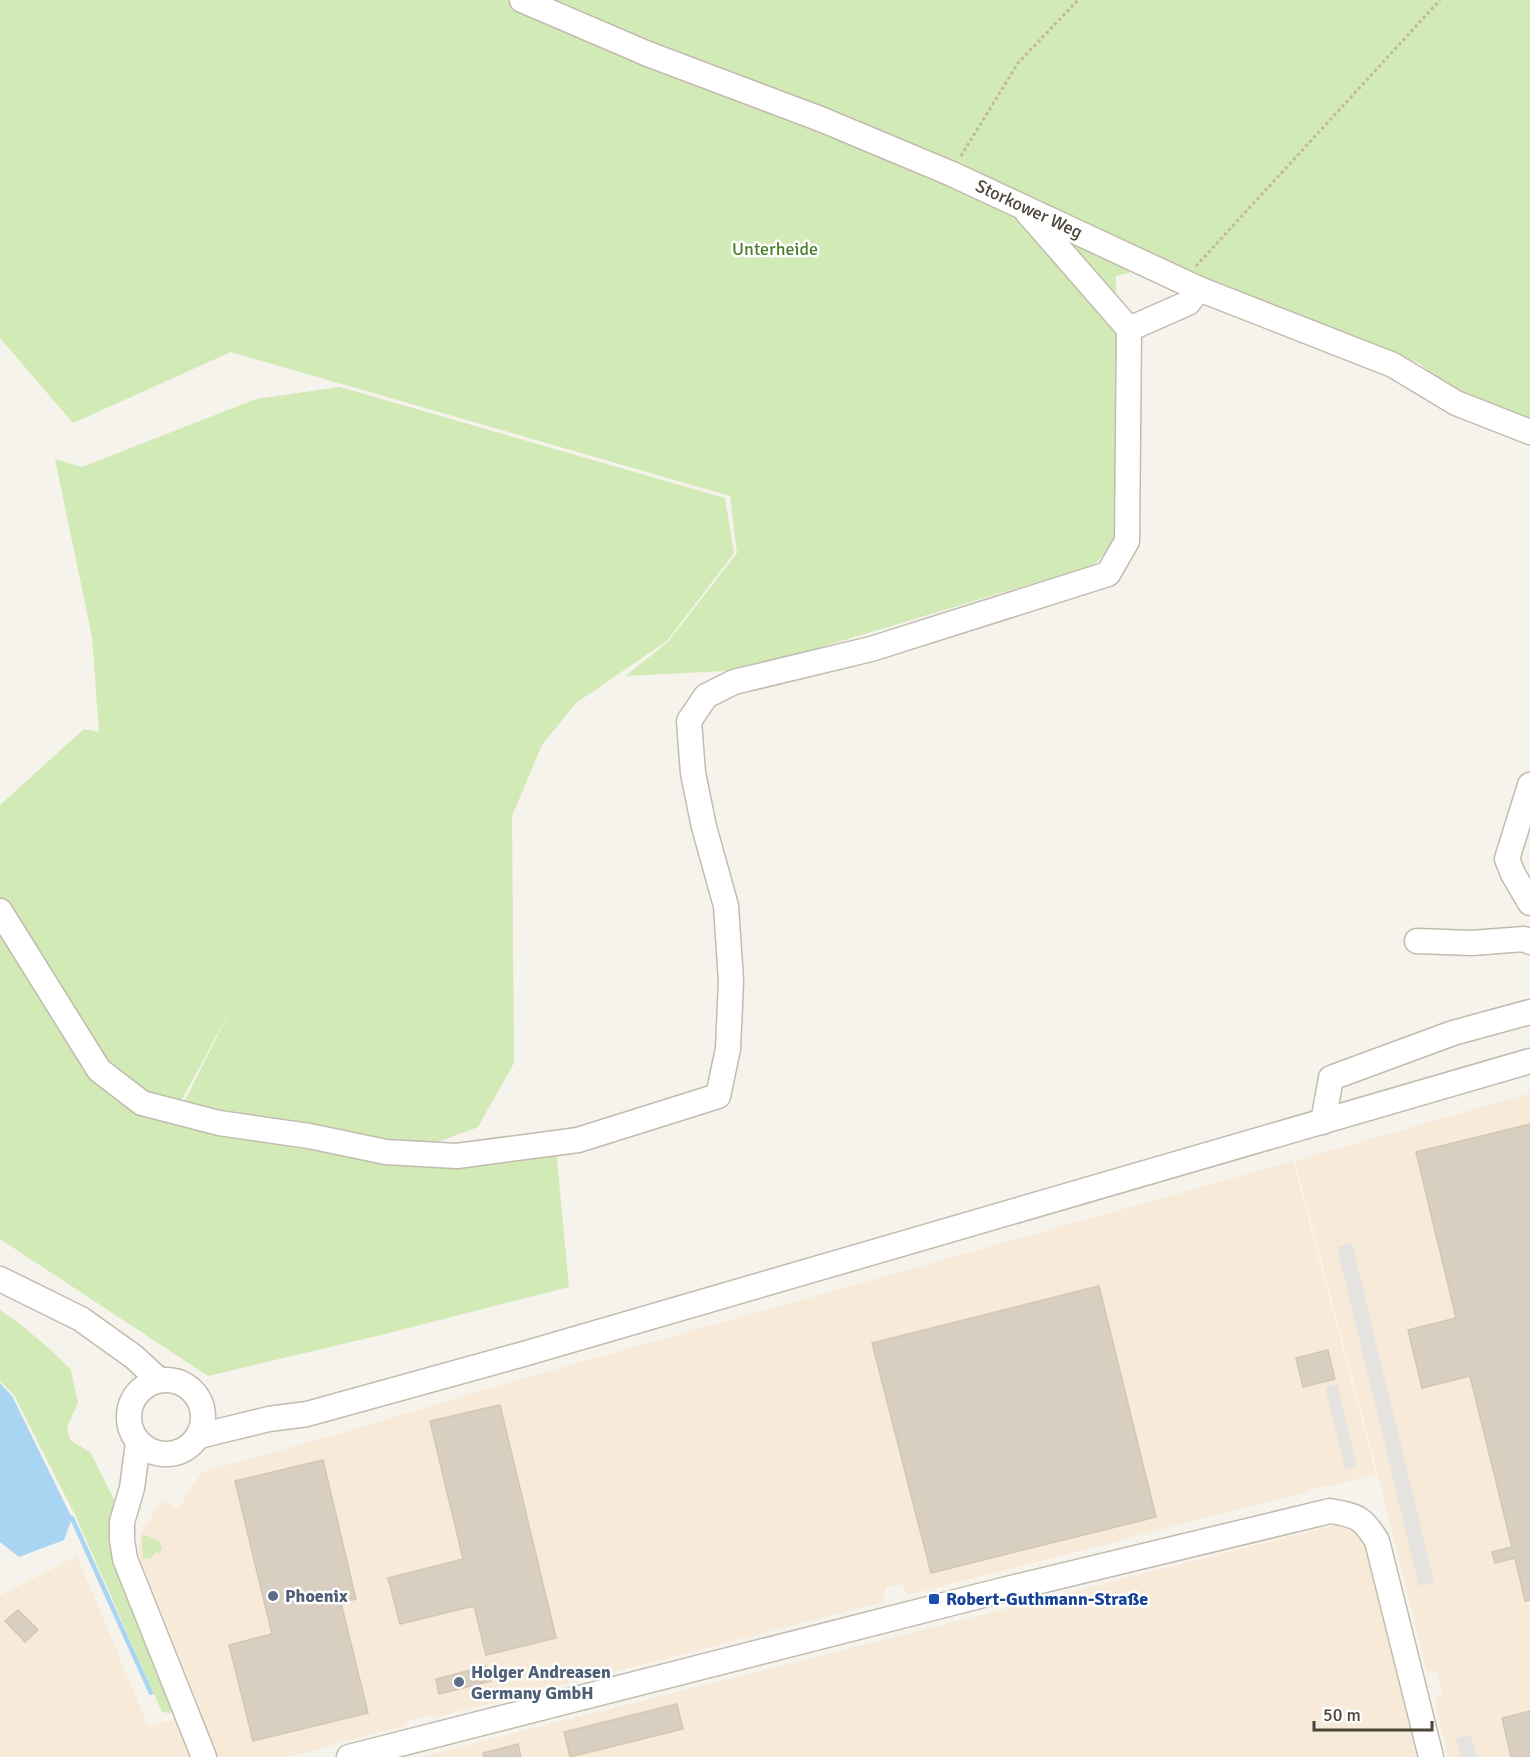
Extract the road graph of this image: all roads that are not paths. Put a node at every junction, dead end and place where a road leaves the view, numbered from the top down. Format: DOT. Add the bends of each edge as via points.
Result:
graph roads {
  1 [pos="522,0"];
  2 [pos="1020,204"];
  3 [pos="1191,285"];
  4 [pos="1129,329"];
  5 [pos="1530,432"];
  6 [pos="1530,785"];
  7 [pos="1530,903"];
  8 [pos="0,911"];
  9 [pos="1417,941"];
  10 [pos="1530,942"];
  11 [pos="1530,994"];
  12 [pos="1530,1012"];
  13 [pos="1453,1034"];
  14 [pos="1530,1062"];
  15 [pos="1323,1122"];
  16 [pos="0,1279"];
  17 [pos="100,1334"];
  18 [pos="159,1380"];
  19 [pos="135,1395"];
  20 [pos="201,1403"];
  21 [pos="269,1419"];
  22 [pos="199,1436"];
  23 [pos="138,1443"];
  24 [pos="165,1455"];
  25 [pos="132,1488"];
  26 [pos="204,1757"];
  27 [pos="349,1757"];
  28 [pos="1431,1757"];
  1 -- 2 [label="street, Storkower Weg" via="648,54 823,120"];
  2 -- 3 [label="street, Storkower Weg"];
  2 -- 4 [label="street"];
  3 -- 4 [label="street" via="1188,303"];
  3 -- 5 [label="street, Storkower Weg" via="1393,365 1456,403"];
  4 -- 8 [label="street" via="1127,541 1108,574 871,649 734,682 706,696 689,721 693,773 727,917 731,981 728,1049 718,1096 578,1140 457,1156 386,1152 219,1123 142,1103 99,1070"];
  6 -- 7 [label="street" via="1508,859"];
  9 -- 10 [label="street"];
  11 -- 13 [label="street"];
  12 -- 13 [label="street"];
  13 -- 15 [label="street" via="1331,1078"];
  14 -- 15 [label="street"];
  15 -- 21 [label="street" via="330,1408"];
  16 -- 17 [label="street" via="81,1319"];
  17 -- 18 [label="street"];
  17 -- 19 [label="street" via="131,1381"];
  18 -- 19 [label="street"];
  18 -- 20 [label="street" via="184,1384"];
  19 -- 23 [label="street" via="128,1421"];
  20 -- 21 [label="street" via="213,1410"];
  20 -- 22 [label="street" via="204,1421"];
  21 -- 22 [label="street"];
  22 -- 24 [label="street" via="186,1450"];
  23 -- 24 [label="street" via="148,1451"];
  23 -- 25 [label="street"];
  24 -- 25 [label="street"];
  25 -- 26 [label="street" via="122,1522 124,1559"];
  27 -- 28 [label="street" via="1330,1511 1351,1514 1367,1524 1377,1541"];
}
